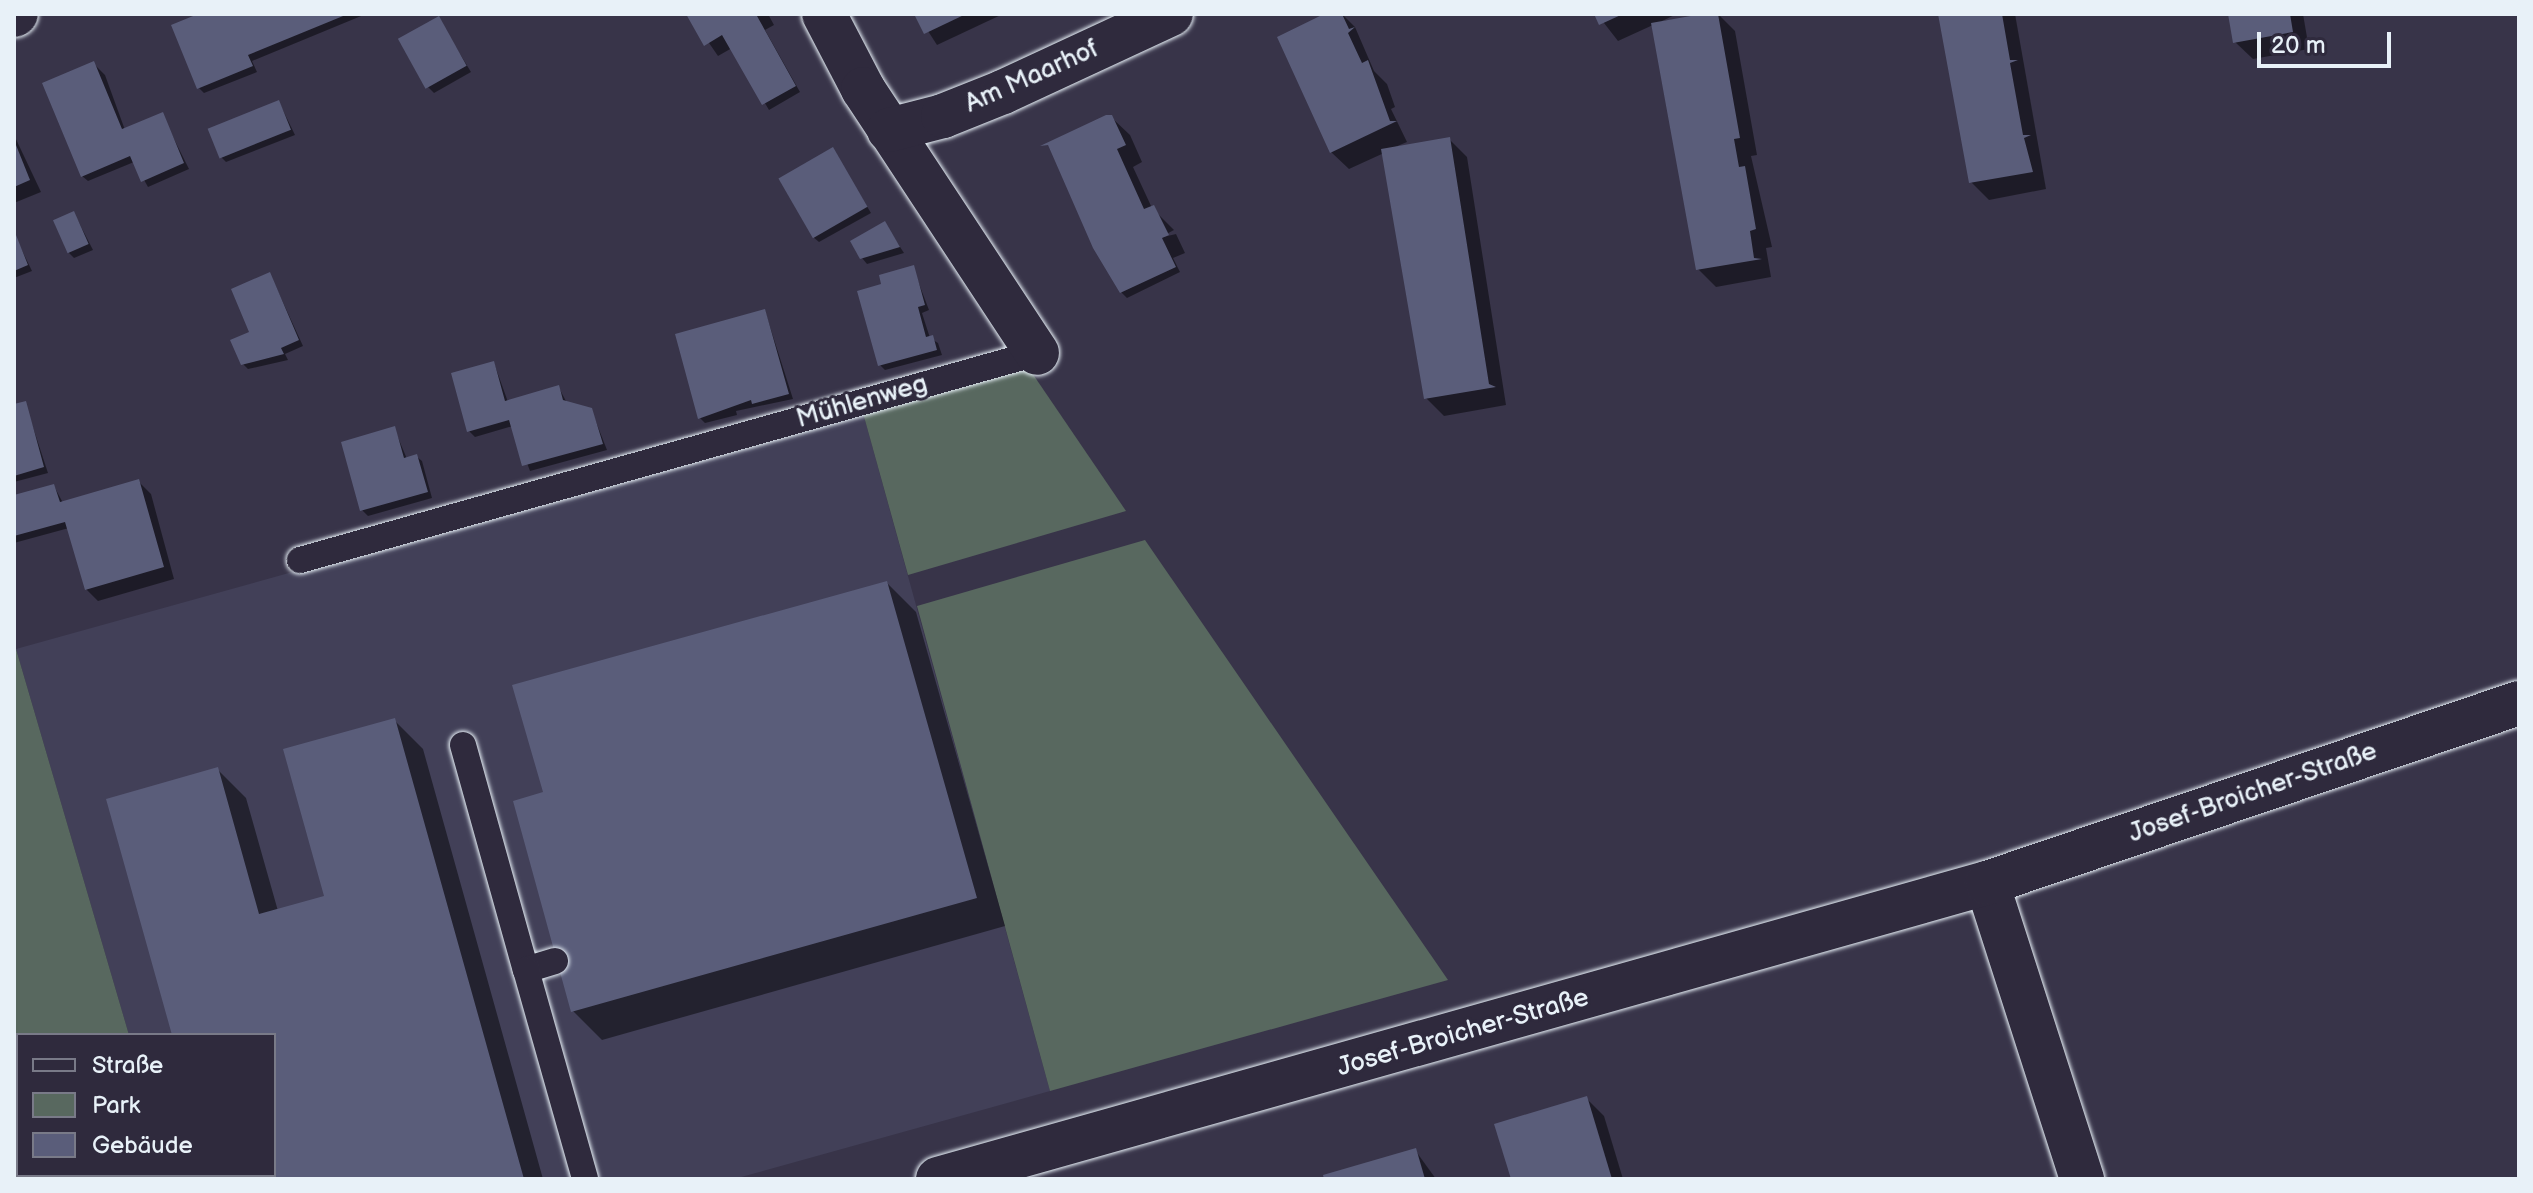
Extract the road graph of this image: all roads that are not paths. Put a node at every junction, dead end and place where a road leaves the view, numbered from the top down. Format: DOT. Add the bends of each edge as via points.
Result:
graph roads {
  1 [pos="824,14"];
  2 [pos="1171,14"];
  3 [pos="889,130"];
  4 [pos="1037,353"];
  5 [pos="300,560"];
  6 [pos="2519,703"];
  7 [pos="463,745"];
  8 [pos="1987,883"];
  9 [pos="555,961"];
  10 [pos="526,970"];
  11 [pos="585,1179"];
  12 [pos="938,1179"];
  13 [pos="2082,1179"];
  1 -- 3 [label="street, Mühlenweg"];
  2 -- 3 [label="street, Am Maarhof" via="1003,92"];
  3 -- 4 [label="street, Mühlenweg"];
  4 -- 5 [label="lane, Mühlenweg"];
  6 -- 8 [label="street, Josef-Broicher-Straße"];
  7 -- 10 [label="lane"];
  8 -- 12 [label="street, Josef-Broicher-Straße"];
  8 -- 13 [label="street"];
  9 -- 10 [label="lane"];
  10 -- 11 [label="lane"];
}
